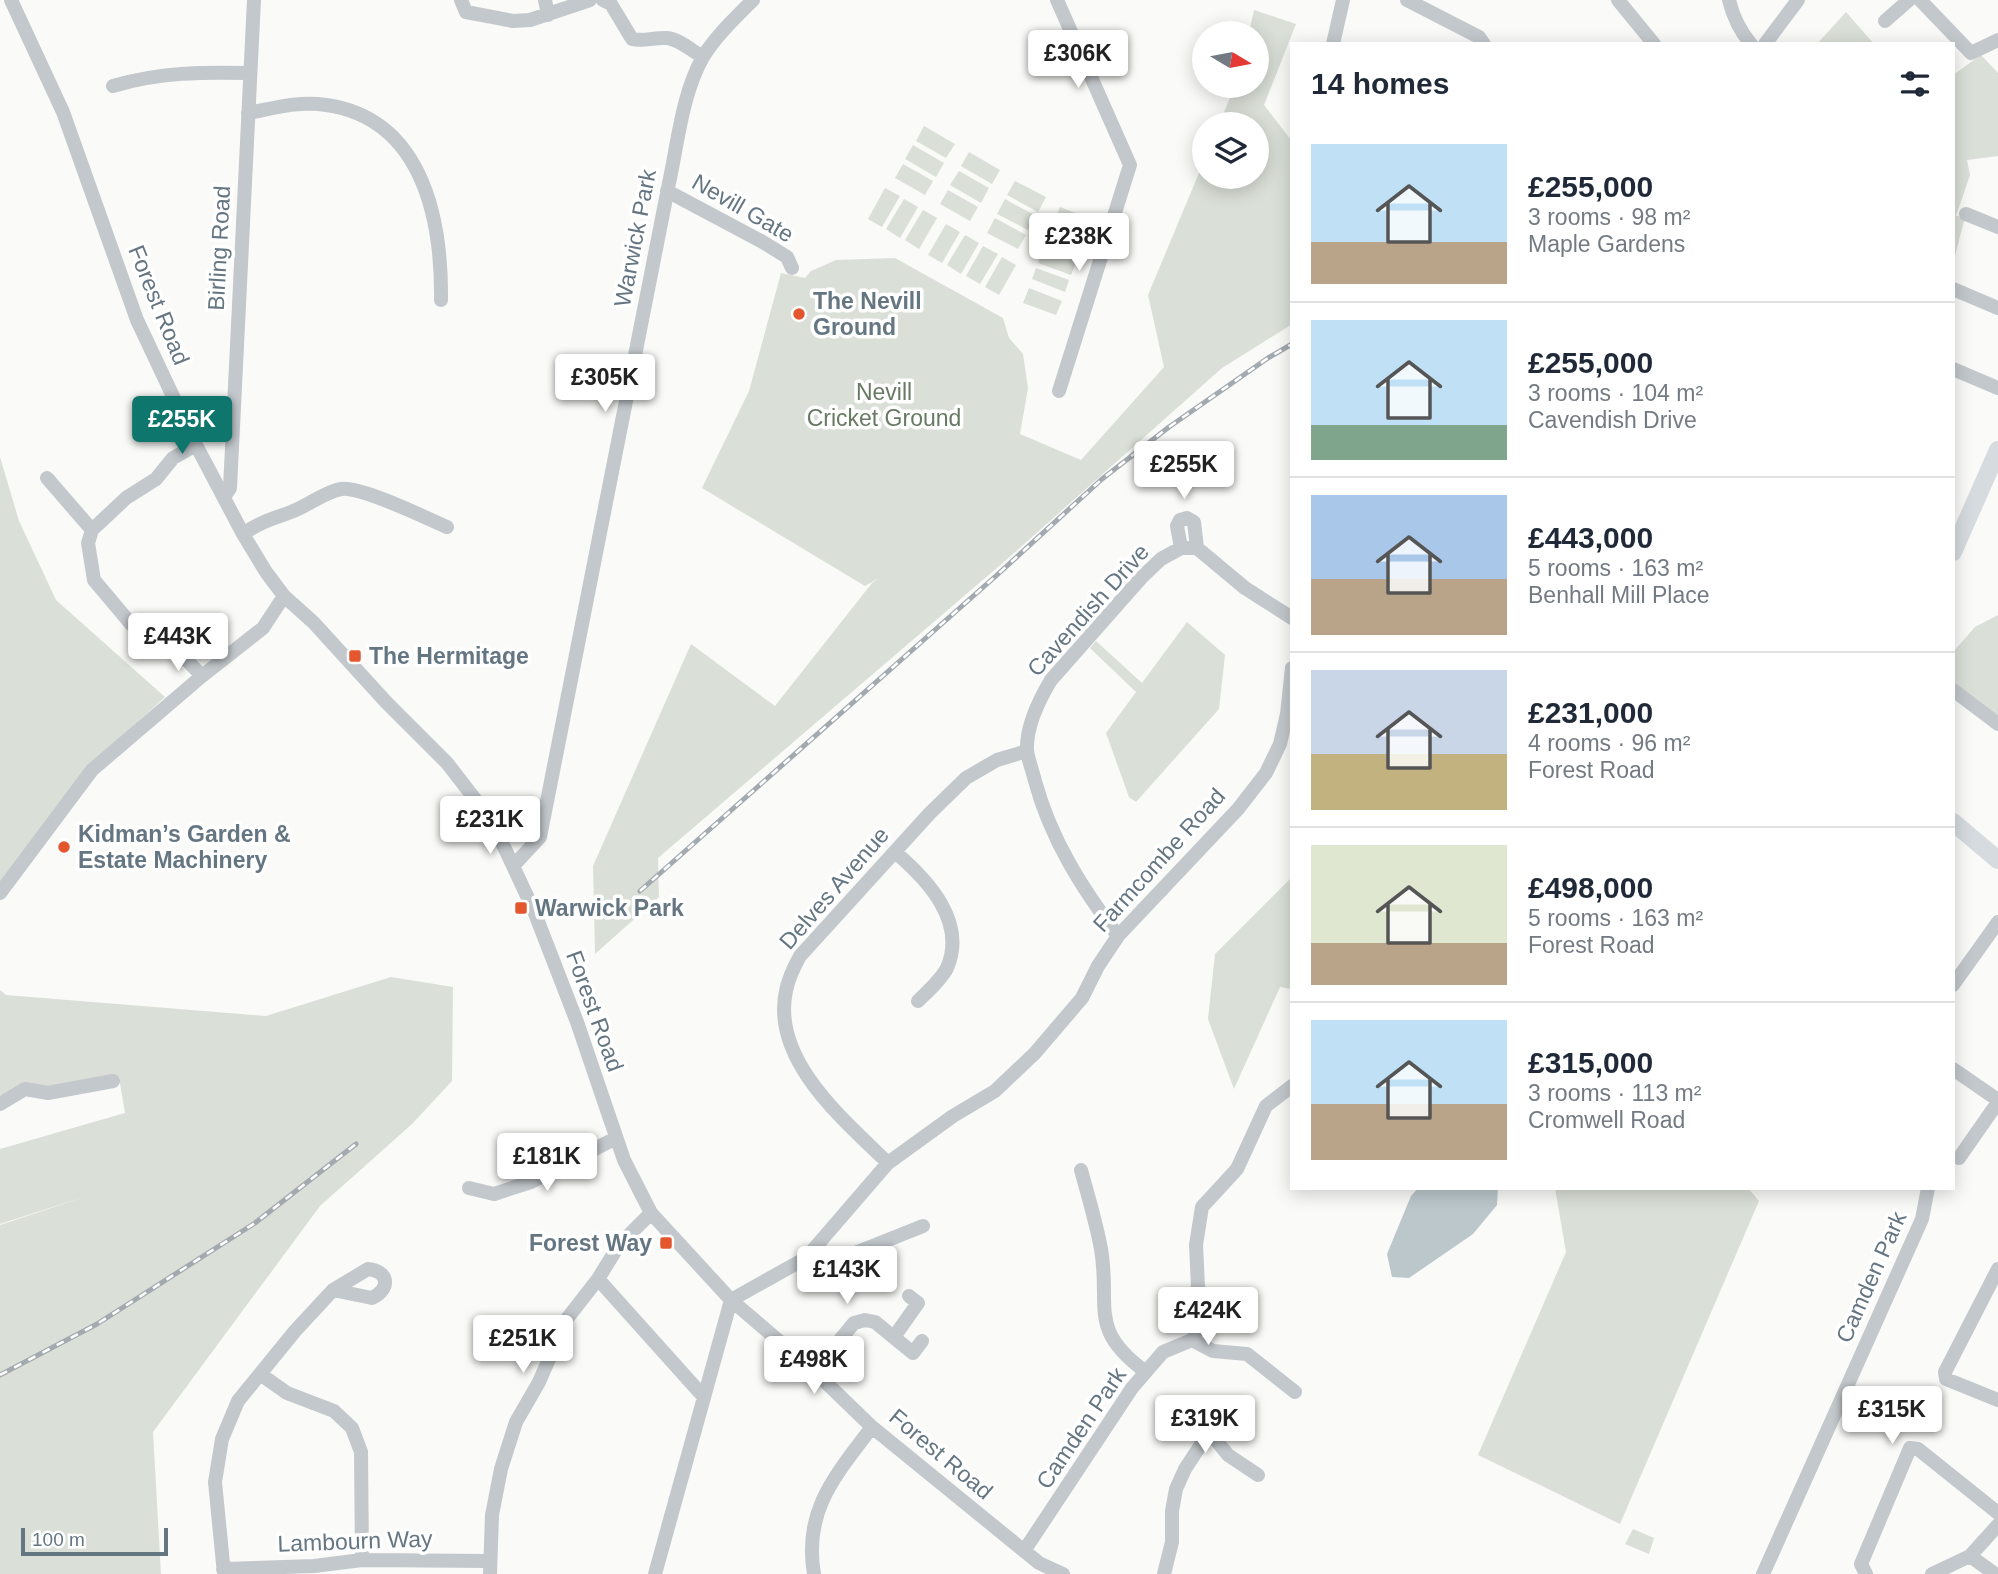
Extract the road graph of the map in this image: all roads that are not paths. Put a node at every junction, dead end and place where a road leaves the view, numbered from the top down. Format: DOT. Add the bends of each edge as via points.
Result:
graph roads {
  1 [pos="11,0"];
  2 [pos="254,0"];
  3 [pos="590,0"];
  4 [pos="603,0"];
  5 [pos="753,0"];
  6 [pos="1057,0"];
  7 [pos="1343,0"];
  8 [pos="1407,0"];
  9 [pos="1618,0"];
  10 [pos="1729,0"];
  11 [pos="1797,0"];
  12 [pos="1909,0"];
  13 [pos="1920,0"];
  14 [pos="547,7"];
  15 [pos="462,10"];
  16 [pos="1885,21"];
  17 [pos="1998,40"];
  18 [pos="1647,41"];
  19 [pos="1953,41"];
  20 [pos="1333,42"];
  21 [pos="1483,42"];
  22 [pos="1749,42"];
  23 [pos="1766,42"];
  24 [pos="1955,42"];
  25 [pos="703,57"];
  26 [pos="250,73"];
  27 [pos="113,86"];
  28 [pos="248,113"];
  29 [pos="667,191"];
  30 [pos="1966,214"];
  31 [pos="1998,228"];
  32 [pos="792,268"];
  33 [pos="1955,290"];
  34 [pos="441,300"];
  35 [pos="1998,308"];
  36 [pos="1955,370"];
  37 [pos="1998,388"];
  38 [pos="1059,391"];
  39 [pos="196,445"];
  40 [pos="1998,450"];
  41 [pos="47,478"];
  42 [pos="224,497"];
  43 [pos="447,527"];
  44 [pos="93,530"];
  45 [pos="243,534"];
  46 [pos="1955,547"];
  47 [pos="1181,548"];
  48 [pos="1197,548"];
  49 [pos="284,596"];
  50 [pos="1290,617"];
  51 [pos="131,624"];
  52 [pos="157,640"];
  53 [pos="202,676"];
  54 [pos="1290,685"];
  55 [pos="1955,692"];
  56 [pos="1998,724"];
  57 [pos="1027,751"];
  58 [pos="1955,824"];
  59 [pos="895,852"];
  60 [pos="1998,860"];
  61 [pos="514,866"];
  62 [pos="0,893"];
  63 [pos="1998,922"];
  64 [pos="1118,936"];
  65 [pos="1955,982"];
  66 [pos="918,1001"];
  67 [pos="1955,1070"];
  68 [pos="113,1082"];
  69 [pos="1290,1088"];
  70 [pos="1998,1101"];
  71 [pos="0,1104"];
  72 [pos="616,1138"];
  73 [pos="1959,1158"];
  74 [pos="888,1163"];
  75 [pos="1082,1170"];
  76 [pos="469,1188"];
  77 [pos="1928,1190"];
  78 [pos="651,1213"];
  79 [pos="923,1226"];
  80 [pos="806,1258"];
  81 [pos="1998,1269"];
  82 [pos="598,1279"];
  83 [pos="333,1290"];
  84 [pos="909,1296"];
  85 [pos="731,1300"];
  86 [pos="894,1337"];
  87 [pos="1192,1340"];
  88 [pos="922,1341"];
  89 [pos="814,1371"];
  90 [pos="1146,1373"];
  91 [pos="260,1374"];
  92 [pos="1285,1390"];
  93 [pos="703,1396"];
  94 [pos="1998,1400"];
  95 [pos="1171,1408"];
  96 [pos="872,1427"];
  97 [pos="1208,1434"];
  98 [pos="1258,1475"];
  99 [pos="1998,1513"];
  100 [pos="1998,1525"];
  101 [pos="1024,1552"];
  102 [pos="1970,1556"];
  103 [pos="362,1560"];
  104 [pos="490,1567"];
  105 [pos="1036,1569"];
  106 [pos="223,1571"];
  107 [pos="655,1574"];
  108 [pos="814,1574"];
  109 [pos="1063,1574"];
  110 [pos="1164,1574"];
  111 [pos="1763,1574"];
  112 [pos="1866,1574"];
  113 [pos="1932,1574"];
  114 [pos="1995,1574"];
  1 -- 39 [label="street, Forest Road" via="63,112 137,320"];
  2 -- 26 [label="street, Birling Road"];
  3 -- 14 [label="street"];
  4 -- 25 [label="street" via="611,4 632,39 675,40"];
  5 -- 25 [label="street, Warwick Park"];
  6 -- 38 [label="street" via="1130,165"];
  7 -- 20 [label="street"];
  8 -- 21 [label="street"];
  9 -- 18 [label="street"];
  10 -- 22 [label="street"];
  11 -- 23 [label="street"];
  12 -- 16 [label="street"];
  13 -- 19 [label="street"];
  14 -- 15 [label="street" via="530,20 513,21"];
  17 -- 24 [label="street" via="1971,53"];
  25 -- 29 [label="street, Warwick Park" via="693,78"];
  26 -- 27 [label="street" via="192,72"];
  26 -- 28 [label="street, Birling Road"];
  28 -- 34 [label="street" via="316,104 365,116 390,133 413,161 425,191 439,250"];
  28 -- 42 [label="street, Birling Road" via="230,488"];
  29 -- 32 [label="street, Nevill Gate" via="787,257"];
  29 -- 61 [label="street, Warwick Park" via="540,837"];
  30 -- 31 [label="street"];
  33 -- 35 [label="street"];
  36 -- 37 [label="street"];
  39 -- 42 [label="street, Forest Road"];
  39 -- 44 [label="street" via="173,458 156,479 126,498"];
  40 -- 46 [label="main road"];
  41 -- 44 [label="street"];
  42 -- 45 [label="street, Forest Road"];
  43 -- 45 [label="street" via="389,502 338,489 293,512 259,522"];
  44 -- 51 [label="street" via="88,543 94,580"];
  45 -- 49 [label="street, Forest Road"];
  47 -- 48 [label="street, Cavendish Drive"];
  47 -- 48 [label="street, Cavendish Drive" via="1177,526 1187,518 1194,522"];
  47 -- 57 [label="street, Cavendish Drive" via="1142,578 1051,680 1034,715"];
  48 -- 50 [label="street" via="1245,588"];
  49 -- 53 [label="street" via="263,628"];
  49 -- 61 [label="street, Forest Road" via="447,763 492,821"];
  52 -- 53 [label="street" via="175,648"];
  53 -- 62 [label="street" via="92,770"];
  54 -- 64 [label="street, Farmcombe Road" via="1280,744 1266,773"];
  55 -- 56 [label="street"];
  57 -- 59 [label="street, Delves Avenue" via="997,760 966,778"];
  57 -- 64 [label="street, Cavendish Drive" via="1043,808 1065,858"];
  58 -- 60 [label="main road"];
  59 -- 66 [label="street" via="921,874 950,919 954,944 946,970"];
  59 -- 74 [label="street, Delves Avenue" via="800,956 785,993 784,1021 804,1073"];
  61 -- 72 [label="street, Forest Road" via="566,992"];
  63 -- 65 [label="street"];
  64 -- 74 [label="street, Farmcombe Road" via="1082,998 1035,1053 995,1091"];
  67 -- 70 [label="street"];
  68 -- 71 [label="street" via="49,1099 25,1089"];
  69 -- 87 [label="street" via="1266,1106 1237,1169 1202,1207 1196,1245 1198,1321"];
  70 -- 73 [label="street"];
  72 -- 76 [label="street" via="531,1182 494,1195"];
  72 -- 78 [label="street, Forest Road"];
  74 -- 80 [label="street, Farmcombe Road"];
  75 -- 90 [label="street" via="1101,1248 1104,1319 1118,1346"];
  77 -- 111 [label="street, Camden Park" via="1923,1219"];
  78 -- 82 [label="street" via="619,1245"];
  78 -- 85 [label="street, Forest Road"];
  79 -- 80 [label="street" via="845,1257 824,1272"];
  80 -- 85 [label="street, Farmcombe Road"];
  81 -- 94 [label="street" via="1945,1372 1946,1379"];
  82 -- 93 [label="street"];
  82 -- 104 [label="street" via="566,1320 516,1423 492,1515"];
  83 -- 91 [label="street"];
  84 -- 86 [label="street" via="918,1303"];
  85 -- 89 [label="street, Forest Road"];
  85 -- 93 [label="street"];
  86 -- 88 [label="street" via="913,1353"];
  86 -- 89 [label="street" via="875,1322 854,1323"];
  87 -- 90 [label="street, Camden Park" via="1163,1353"];
  87 -- 92 [label="street" via="1213,1351 1247,1354"];
  89 -- 96 [label="street, Forest Road"];
  90 -- 101 [label="street, Camden Park" via="1113,1413"];
  91 -- 103 [label="street" via="287,1393 334,1410 352,1428 361,1452"];
  91 -- 106 [label="street" via="239,1401 222,1439 215,1482"];
  93 -- 107 [label="street"];
  95 -- 97 [label="street"];
  96 -- 101 [label="street, Forest Road"];
  96 -- 108 [label="street" via="822,1496 810,1542"];
  97 -- 98 [label="street" via="1228,1455"];
  97 -- 110 [label="street" via="1175,1489 1172,1542"];
  99 -- 112 [label="street" via="1919,1448 1910,1448 1861,1564"];
  100 -- 102 [label="street"];
  101 -- 105 [label="street, Forest Road"];
  102 -- 113 [label="street"];
  102 -- 114 [label="street"];
  103 -- 104 [label="street, Lambourn Way"];
  103 -- 106 [label="street, Lambourn Way"];
  105 -- 109 [label="street, Forest Road"];
}
